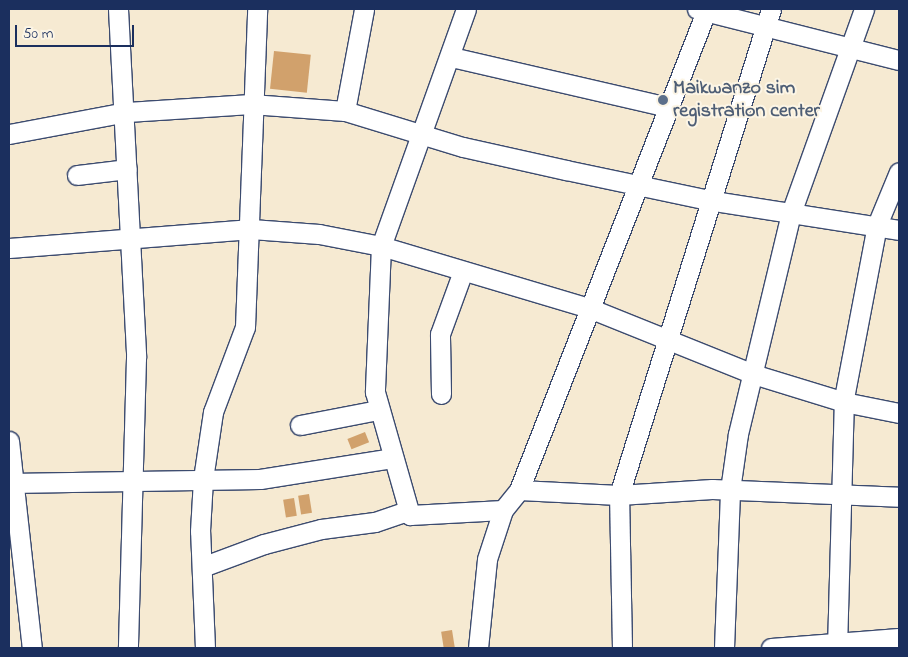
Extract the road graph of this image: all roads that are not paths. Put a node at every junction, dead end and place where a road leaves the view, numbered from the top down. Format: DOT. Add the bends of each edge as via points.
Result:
graph roads {
  1 [pos="118,9"];
  2 [pos="257,9"];
  3 [pos="364,9"];
  4 [pos="466,9"];
  5 [pos="771,9"];
  6 [pos="864,9"];
  7 [pos="703,10"];
  8 [pos="764,29"];
  9 [pos="853,46"];
  10 [pos="451,56"];
  11 [pos="899,60"];
  12 [pos="251,104"];
  13 [pos="667,107"];
  14 [pos="345,111"];
  15 [pos="127,112"];
  16 [pos="420,132"];
  17 [pos="9,134"];
  18 [pos="127,169"];
  19 [pos="899,172"];
  20 [pos="77,175"];
  21 [pos="636,183"];
  22 [pos="708,200"];
  23 [pos="791,213"];
  24 [pos="877,225"];
  25 [pos="251,229"];
  26 [pos="899,230"];
  27 [pos="128,239"];
  28 [pos="381,246"];
  29 [pos="9,248"];
  30 [pos="462,271"];
  31 [pos="588,308"];
  32 [pos="666,339"];
  33 [pos="753,374"];
  34 [pos="441,394"];
  35 [pos="844,402"];
  36 [pos="378,410"];
  37 [pos="899,413"];
  38 [pos="300,425"];
  39 [pos="9,441"];
  40 [pos="394,458"];
  41 [pos="204,479"];
  42 [pos="134,481"];
  43 [pos="11,483"];
  44 [pos="519,490"];
  45 [pos="730,490"];
  46 [pos="840,494"];
  47 [pos="619,496"];
  48 [pos="899,496"];
  49 [pos="503,510"];
  50 [pos="407,511"];
  51 [pos="202,567"];
  52 [pos="899,638"];
  53 [pos="837,645"];
  54 [pos="32,648"];
  55 [pos="128,648"];
  56 [pos="204,648"];
  57 [pos="478,648"];
  58 [pos="622,648"];
  59 [pos="724,648"];
  60 [pos="771,648"];
  1 -- 15 [label="street"];
  2 -- 12 [label="street"];
  3 -- 14 [label="street"];
  4 -- 10 [label="street"];
  5 -- 8 [label="street"];
  6 -- 9 [label="street"];
  7 -- 8 [label="street"];
  7 -- 13 [label="street"];
  8 -- 9 [label="street"];
  8 -- 22 [label="street"];
  9 -- 11 [label="street"];
  9 -- 23 [label="street" via="840,71"];
  10 -- 13 [label="street"];
  10 -- 16 [label="street"];
  12 -- 14 [label="street"];
  12 -- 15 [label="street"];
  12 -- 25 [label="street" via="248,163"];
  13 -- 21 [label="street"];
  14 -- 16 [label="street"];
  15 -- 17 [label="street"];
  15 -- 18 [label="street"];
  16 -- 21 [label="street" via="472,149"];
  16 -- 28 [label="street"];
  18 -- 20 [label="street"];
  18 -- 27 [label="street"];
  19 -- 24 [label="street"];
  21 -- 22 [label="street"];
  21 -- 31 [label="street"];
  22 -- 23 [label="street"];
  22 -- 32 [label="street"];
  23 -- 24 [label="street"];
  23 -- 33 [label="street"];
  24 -- 26 [label="street"];
  24 -- 35 [label="street"];
  25 -- 27 [label="street"];
  25 -- 28 [label="street" via="319,234"];
  25 -- 41 [label="street" via="245,327 213,412"];
  27 -- 29 [label="street"];
  27 -- 42 [label="street" via="136,358"];
  28 -- 30 [label="street"];
  28 -- 36 [label="street" via="375,392"];
  30 -- 31 [label="street"];
  30 -- 34 [label="street" via="440,334"];
  31 -- 32 [label="street"];
  31 -- 44 [label="street"];
  32 -- 33 [label="street"];
  32 -- 47 [label="street"];
  33 -- 35 [label="street"];
  33 -- 45 [label="street"];
  35 -- 37 [label="street"];
  35 -- 46 [label="street"];
  36 -- 38 [label="street"];
  36 -- 40 [label="street"];
  39 -- 43 [label="street"];
  40 -- 41 [label="street" via="287,476"];
  40 -- 50 [label="street" via="401,472"];
  41 -- 42 [label="street"];
  41 -- 51 [label="street"];
  42 -- 43 [label="street"];
  42 -- 55 [label="street"];
  43 -- 54 [label="street"];
  44 -- 47 [label="street"];
  44 -- 49 [label="street"];
  45 -- 46 [label="street"];
  45 -- 47 [label="street"];
  45 -- 59 [label="street"];
  46 -- 48 [label="street"];
  46 -- 53 [label="street"];
  47 -- 58 [label="street"];
  49 -- 50 [label="street" via="418,516"];
  49 -- 57 [label="street" via="487,559"];
  50 -- 51 [label="street" via="375,522 321,529 264,544"];
  51 -- 56 [label="street"];
  52 -- 53 [label="street"];
  53 -- 60 [label="street"];
}
